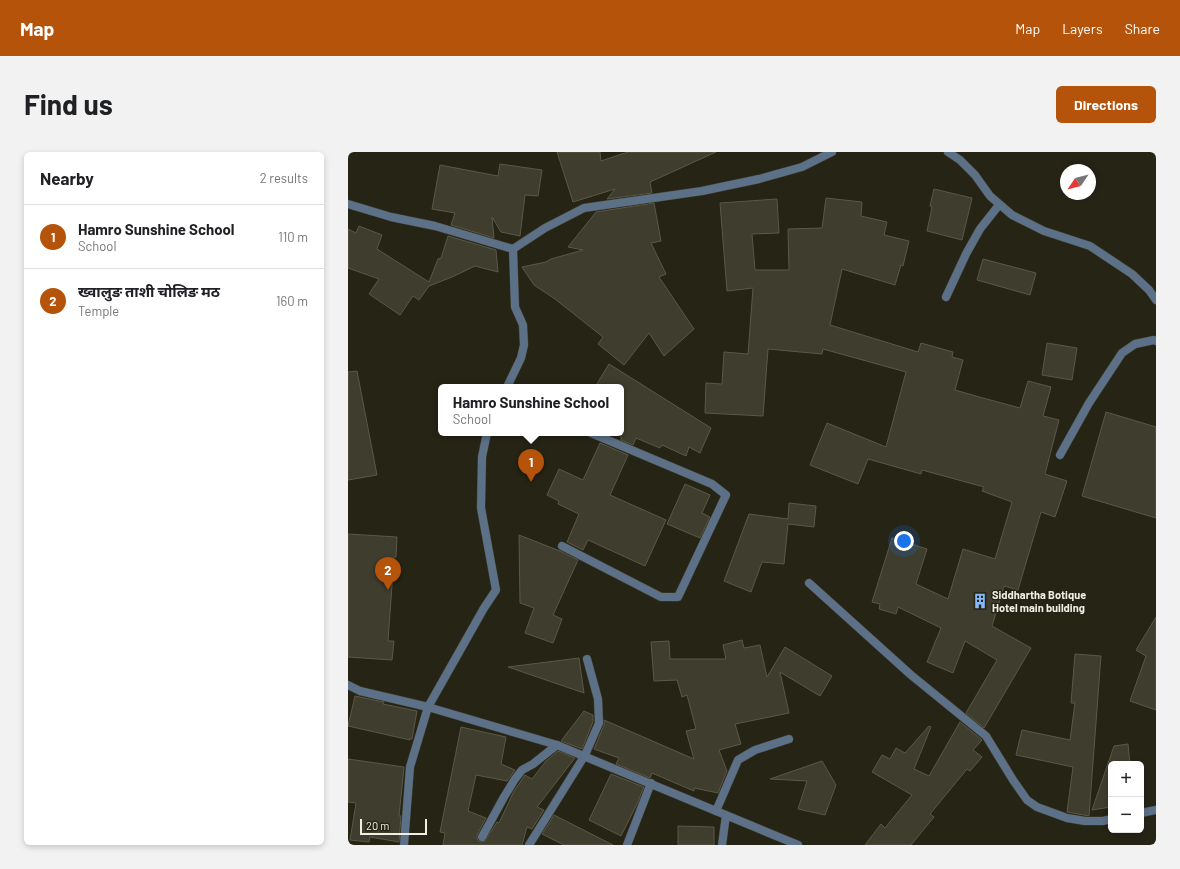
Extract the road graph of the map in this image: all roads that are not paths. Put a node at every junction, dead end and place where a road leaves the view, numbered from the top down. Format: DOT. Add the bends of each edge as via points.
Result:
graph roads {
  1 [pos="832,152"];
  2 [pos="948,152"];
  3 [pos="348,204"];
  4 [pos="999,205"];
  5 [pos="513,248"];
  6 [pos="946,297"];
  7 [pos="1156,300"];
  8 [pos="1156,341"];
  9 [pos="508,384"];
  10 [pos="486,436"];
  11 [pos="598,436"];
  12 [pos="1060,455"];
  13 [pos="562,546"];
  14 [pos="809,583"];
  15 [pos="587,659"];
  16 [pos="348,685"];
  17 [pos="428,707"];
  18 [pos="789,739"];
  19 [pos="557,745"];
  20 [pos="585,755"];
  21 [pos="651,783"];
  22 [pos="1156,810"];
  23 [pos="716,811"];
  24 [pos="1144,812"];
  25 [pos="726,815"];
  26 [pos="1108,820"];
  27 [pos="482,837"];
  28 [pos="404,845"];
  29 [pos="529,845"];
  30 [pos="627,845"];
  31 [pos="722,845"];
  32 [pos="798,845"];
  1 -- 5 [label="street" via="802,167 759,179 702,191 584,208"];
  2 -- 4 [label="street" via="975,175"];
  3 -- 5 [label="street"];
  4 -- 6 [label="street" via="980,229"];
  4 -- 7 [label="street" via="1012,215 1044,231 1090,246 1132,274"];
  5 -- 9 [label="street" via="515,307 523,325 524,345 521,358"];
  8 -- 12 [label="street" via="1135,344 1122,354 1089,403"];
  10 -- 17 [label="street" via="482,457 481,508 496,590"];
  11 -- 13 [label="street" via="712,484 726,495 678,597 661,597"];
  14 -- 26 [label="street" via="911,675 986,736 1027,800 1037,807 1067,818 1085,821"];
  15 -- 20 [label="street" via="598,699 599,723"];
  16 -- 17 [label="street" via="360,691"];
  17 -- 19 [label="street"];
  17 -- 28 [label="street" via="410,767"];
  18 -- 23 [label="street" via="755,750 738,760"];
  19 -- 20 [label="street"];
  19 -- 27 [label="street" via="522,770"];
  20 -- 21 [label="street"];
  20 -- 29 [label="street"];
  21 -- 23 [label="street"];
  21 -- 30 [label="street"];
  22 -- 24 [label="street"];
  23 -- 25 [label="street"];
  25 -- 31 [label="street"];
  25 -- 32 [label="street"];
}
